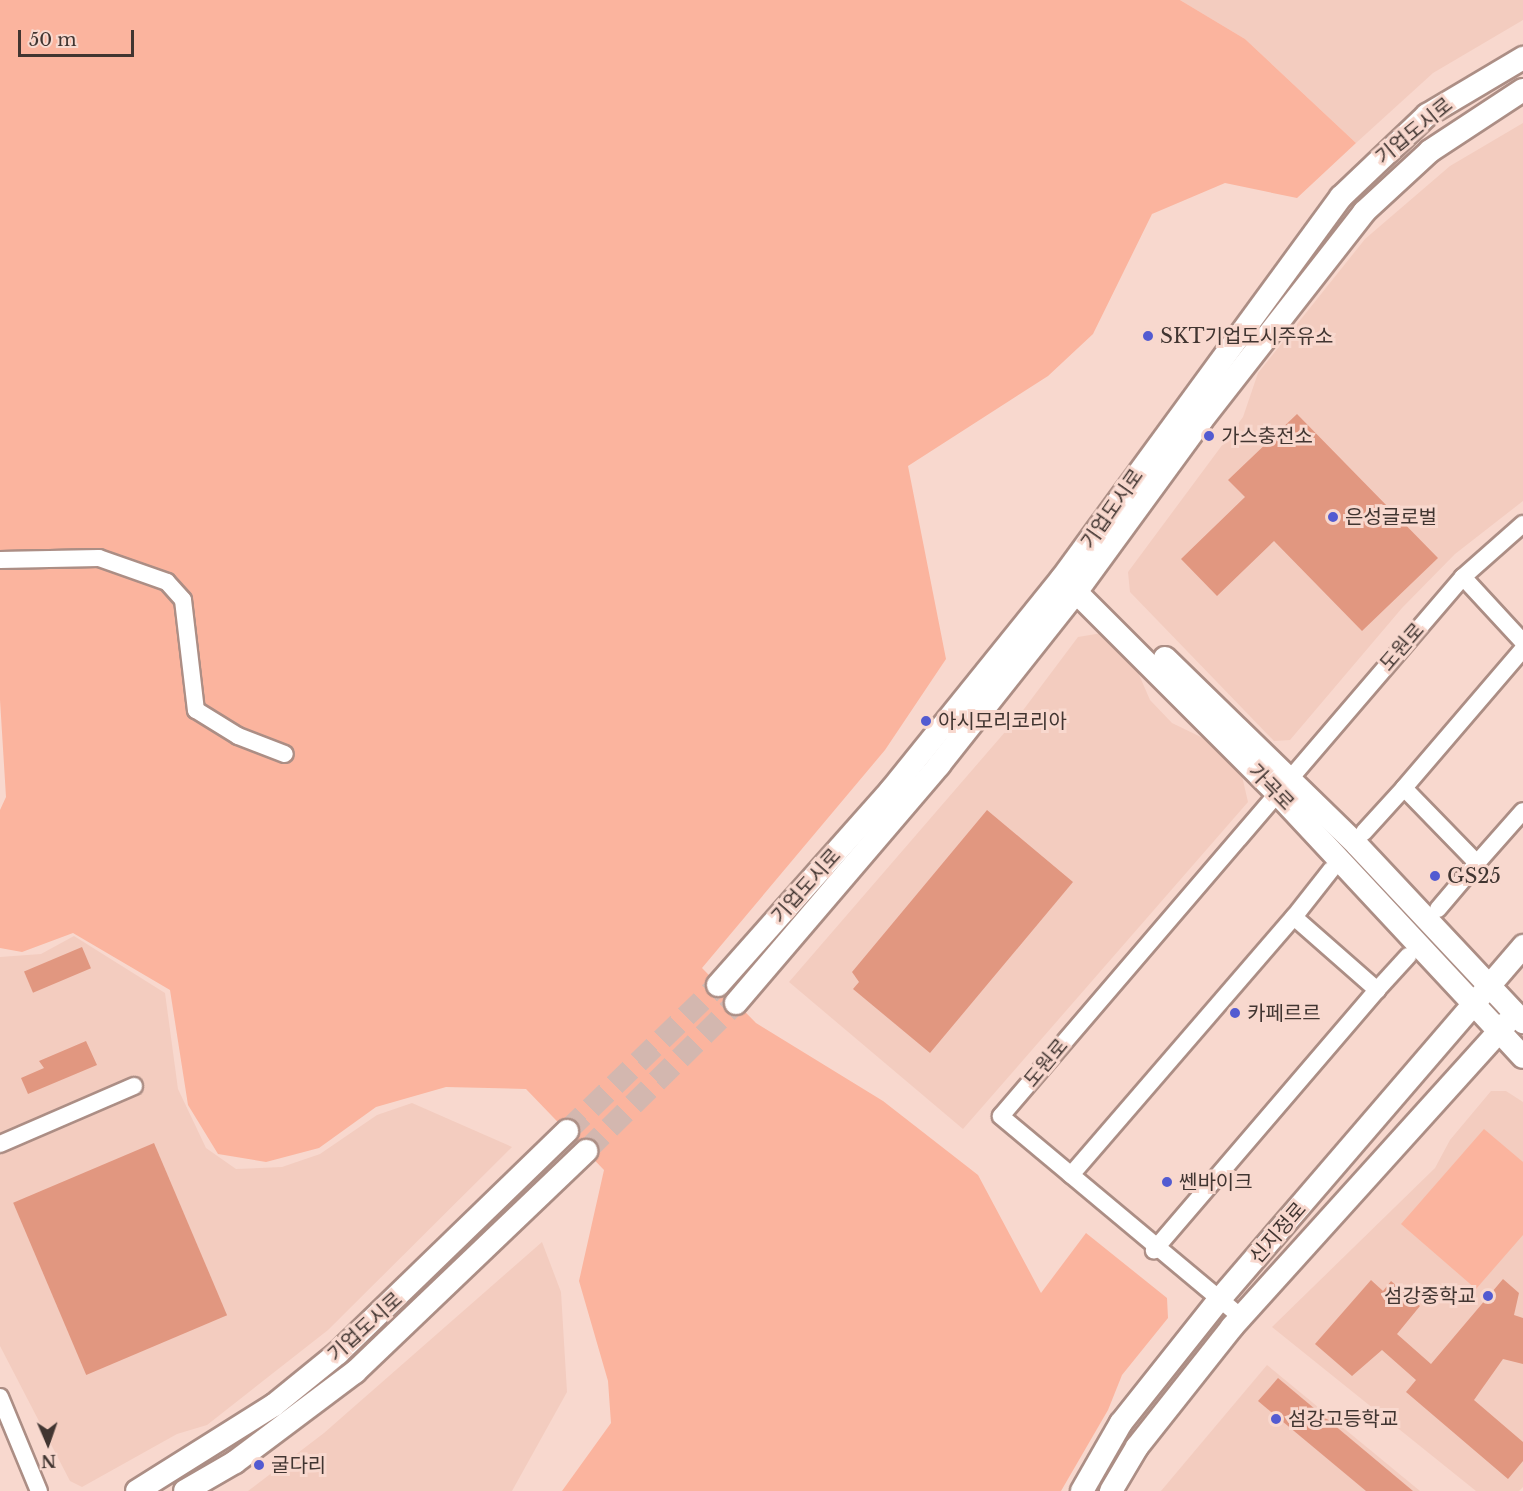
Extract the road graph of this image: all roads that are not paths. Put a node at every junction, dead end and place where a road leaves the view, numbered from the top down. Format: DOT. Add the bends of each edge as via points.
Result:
graph roads {
  1 [pos="1523,57"];
  2 [pos="1523,90"];
  3 [pos="1523,524"];
  4 [pos="0,560"];
  5 [pos="1463,577"];
  6 [pos="1074,579"];
  7 [pos="1523,642"];
  8 [pos="1523,649"];
  9 [pos="285,754"];
  10 [pos="1282,785"];
  11 [pos="1404,788"];
  12 [pos="1523,811"];
  13 [pos="1364,832"];
  14 [pos="1477,863"];
  15 [pos="1331,870"];
  16 [pos="1438,909"];
  17 [pos="1294,917"];
  18 [pos="1523,946"];
  19 [pos="1408,956"];
  20 [pos="718,985"];
  21 [pos="1488,985"];
  22 [pos="1377,990"];
  23 [pos="736,1003"];
  24 [pos="1471,1005"];
  25 [pos="1520,1014"];
  26 [pos="1498,1033"];
  27 [pos="1523,1057"];
  28 [pos="134,1086"];
  29 [pos="567,1131"];
  30 [pos="0,1144"];
  31 [pos="586,1151"];
  32 [pos="1071,1175"];
  33 [pos="1154,1250"];
  34 [pos="1219,1300"];
  35 [pos="1240,1317"];
  36 [pos="0,1397"];
  37 [pos="39,1491"];
  38 [pos="137,1491"];
  39 [pos="185,1491"];
  40 [pos="1082,1491"];
  41 [pos="1111,1491"];
  1 -- 6 [label="street, 기업도시로" via="1427,116 1341,197"];
  2 -- 6 [label="street, 기업도시로" via="1430,151 1364,212"];
  3 -- 5 [label="street, 도원로"];
  4 -- 9 [label="street" via="99,558 167,582 183,600 196,710 238,736"];
  5 -- 7 [label="street"];
  5 -- 10 [label="street, 도원로"];
  6 -- 10 [label="street, 가곡로"];
  6 -- 20 [label="street, 기업도시로"];
  6 -- 23 [label="street, 기업도시로" via="939,765"];
  8 -- 11 [label="street"];
  10 -- 21 [label="street, 가곡로"];
  10 -- 24 [label="street, 가곡로"];
  10 -- 32 [label="street, 도원로" via="1001,1116"];
  11 -- 13 [label="street"];
  11 -- 14 [label="street"];
  12 -- 14 [label="street"];
  14 -- 16 [label="street"];
  15 -- 17 [label="street"];
  17 -- 22 [label="street"];
  17 -- 32 [label="street"];
  18 -- 21 [label="street, 신지정로"];
  19 -- 22 [label="street"];
  21 -- 24 [label="street, 신지정로"];
  21 -- 25 [label="street, 가곡로"];
  22 -- 33 [label="street"];
  24 -- 26 [label="street, 가곡로"];
  24 -- 34 [label="street, 신지정로"];
  25 -- 26 [label="street"];
  26 -- 27 [label="street"];
  26 -- 35 [label="street"];
  28 -- 30 [label="street"];
  29 -- 38 [label="street, 기업도시로" via="437,1263 338,1353 273,1405"];
  31 -- 39 [label="street, 기업도시로" via="355,1372 235,1462"];
  32 -- 33 [label="street, 도원로"];
  33 -- 34 [label="street, 도원로"];
  34 -- 35 [label="street, 도원로"];
  34 -- 40 [label="street, 신지정로" via="1121,1423"];
  35 -- 41 [label="street" via="1137,1447"];
  36 -- 37 [label="street"];
}
